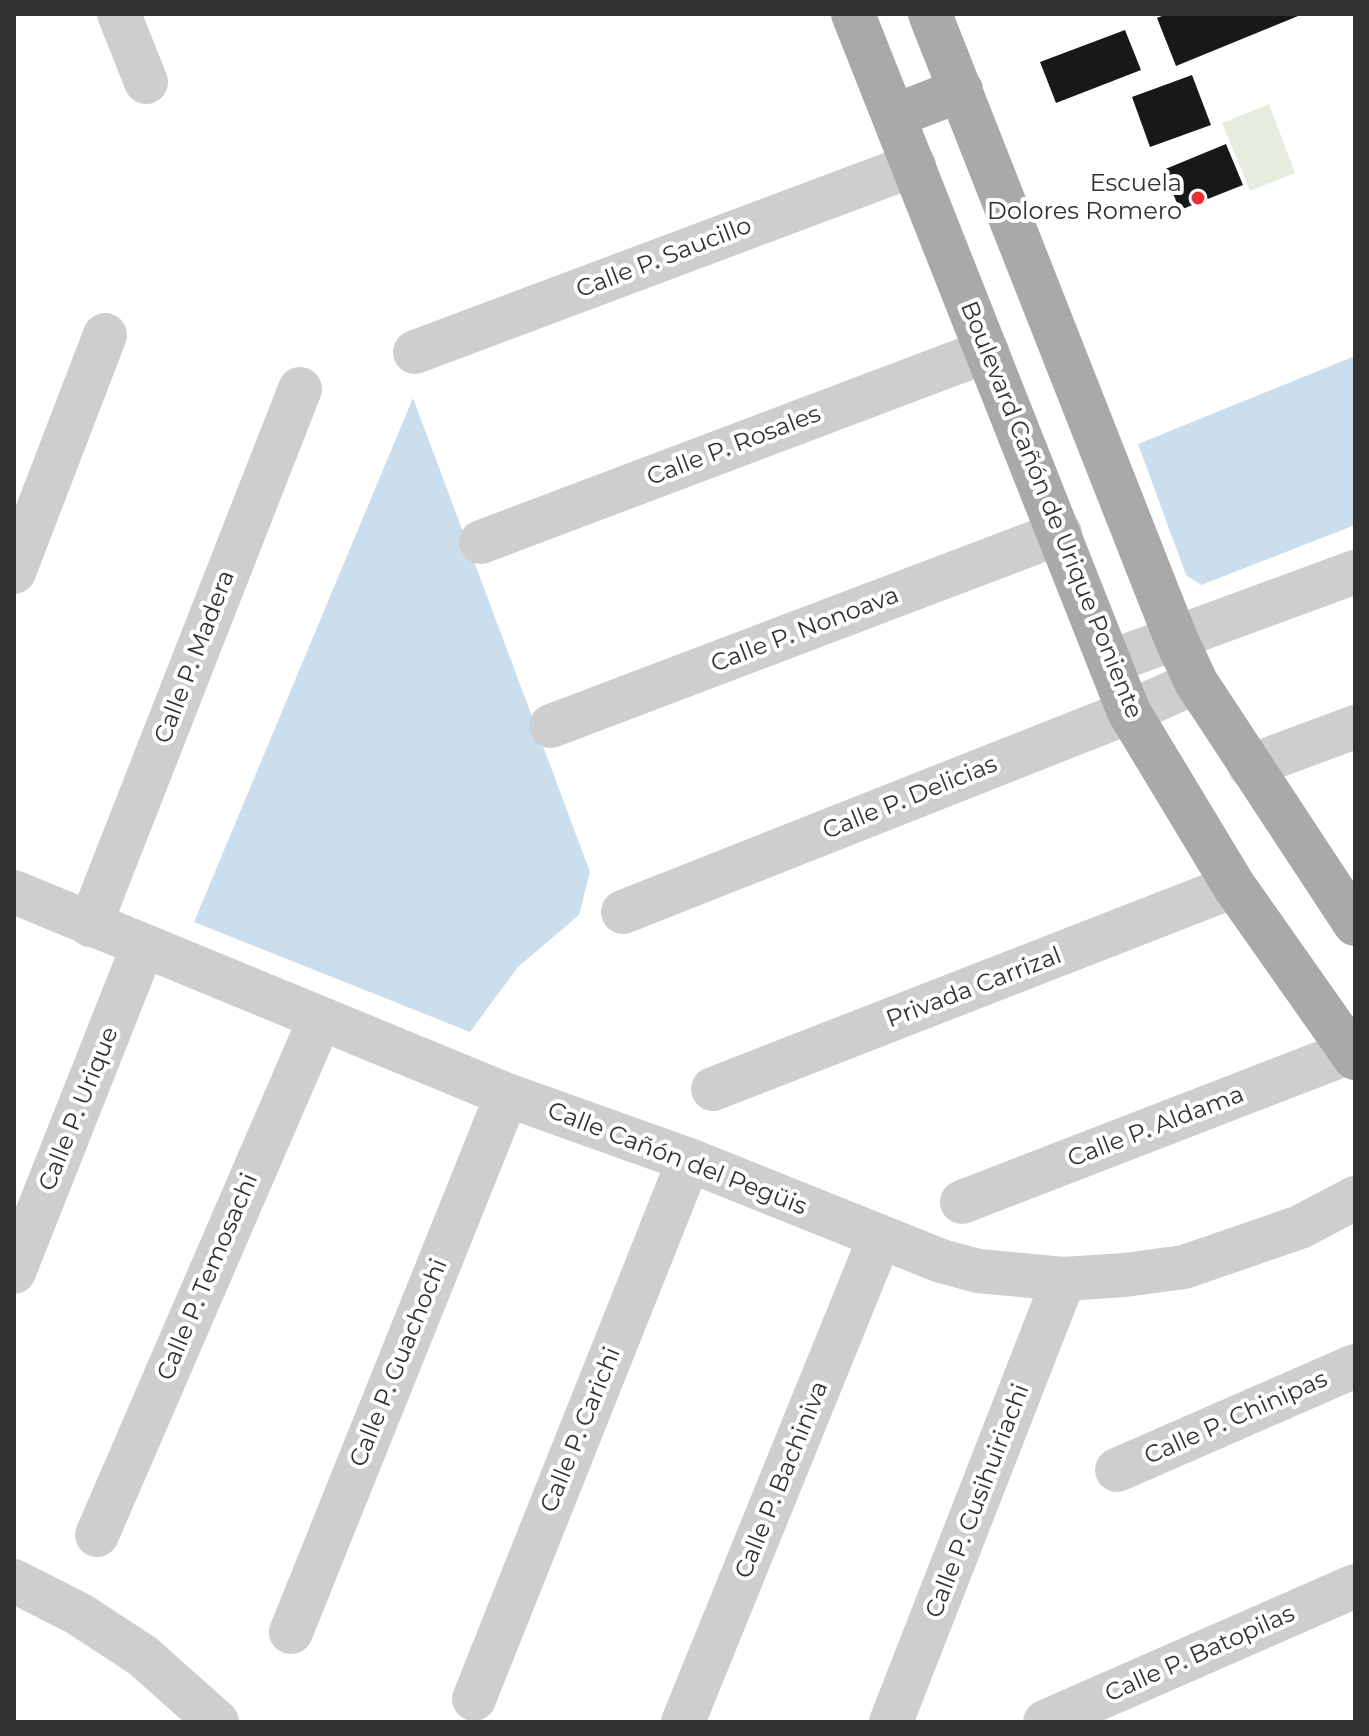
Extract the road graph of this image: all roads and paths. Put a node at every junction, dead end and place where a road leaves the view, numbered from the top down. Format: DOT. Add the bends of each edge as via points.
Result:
graph roads {
  1 [pos="119,14"];
  2 [pos="853,14"];
  3 [pos="930,14"];
  4 [pos="146,82"];
  5 [pos="961,90"];
  6 [pos="894,116"];
  7 [pos="914,165"];
  8 [pos="105,335"];
  9 [pos="987,351"];
  10 [pos="415,352"];
  11 [pos="300,389"];
  12 [pos="1060,533"];
  13 [pos="481,542"];
  14 [pos="14,572"];
  15 [pos="1355,572"];
  16 [pos="1176,639"];
  17 [pos="1110,662"];
  18 [pos="1196,682"];
  19 [pos="1129,712"];
  20 [pos="551,726"];
  21 [pos="1355,727"];
  22 [pos="1250,766"];
  23 [pos="1234,886"];
  24 [pos="14,892"];
  25 [pos="623,912"];
  26 [pos="1355,924"];
  27 [pos="90,925"];
  28 [pos="143,946"];
  29 [pos="320,1019"];
  30 [pos="1353,1055"];
  31 [pos="713,1089"];
  32 [pos="507,1095"];
  33 [pos="689,1160"];
  34 [pos="1355,1198"];
  35 [pos="962,1202"];
  36 [pos="880,1237"];
  37 [pos="14,1272"];
  38 [pos="1064,1279"];
  39 [pos="1355,1366"];
  40 [pos="1117,1470"];
  41 [pos="97,1535"];
  42 [pos="14,1581"];
  43 [pos="1355,1586"];
  44 [pos="291,1632"];
  45 [pos="474,1699"];
  46 [pos="217,1722"];
  47 [pos="683,1722"];
  48 [pos="891,1722"];
  49 [pos="1045,1722"];
  1 -- 4 [label="street"];
  2 -- 6 [label="main road, Boulevard Cañón de Urique Poniente"];
  3 -- 5 [label="main road"];
  5 -- 6 [label="main road"];
  5 -- 16 [label="main road"];
  6 -- 7 [label="main road, Boulevard Cañón de Urique Poniente"];
  7 -- 9 [label="main road, Boulevard Cañón de Urique Poniente"];
  7 -- 10 [label="street, Calle P. Saucillo"];
  8 -- 14 [label="street"];
  9 -- 12 [label="main road, Boulevard Cañón de Urique Poniente"];
  9 -- 13 [label="street, Calle P. Rosales"];
  11 -- 27 [label="street, Calle P. Madera"];
  12 -- 17 [label="main road, Boulevard Cañón de Urique Poniente"];
  12 -- 20 [label="street, Calle P. Nonoava"];
  15 -- 16 [label="street"];
  16 -- 17 [label="street"];
  16 -- 18 [label="main road"];
  17 -- 19 [label="main road, Boulevard Cañón de Urique Poniente"];
  18 -- 19 [label="street, Calle P. Delicias"];
  18 -- 22 [label="main road"];
  19 -- 23 [label="main road, Boulevard Cañón de Urique Poniente"];
  19 -- 25 [label="street, Calle P. Delicias"];
  21 -- 22 [label="street"];
  22 -- 26 [label="main road"];
  23 -- 30 [label="main road, Boulevard Cañón de Urique Poniente"];
  23 -- 31 [label="street, Privada Carrizal"];
  24 -- 27 [label="street, Calle Cañón del Pegüis"];
  27 -- 28 [label="street, Calle Cañón del Pegüis"];
  28 -- 29 [label="street, Calle Cañón del Pegüis"];
  28 -- 37 [label="street, Calle P. Urique"];
  29 -- 32 [label="street, Calle Cañón del Pegüis"];
  29 -- 41 [label="street, Calle P. Temosachi"];
  30 -- 35 [label="street, Calle P. Aldama"];
  32 -- 33 [label="street, Calle Cañón del Pegüis"];
  32 -- 44 [label="street, Calle P. Guachochi"];
  33 -- 36 [label="street, Calle Cañón del Pegüis"];
  33 -- 45 [label="street, Calle P. Carichi"];
  34 -- 38 [label="street, Calle Cañón del Pegüis" via="1300,1227 1184,1267"];
  36 -- 38 [label="street, Calle Cañón del Pegüis" via="978,1271"];
  36 -- 47 [label="street, Calle P. Bachiniva"];
  38 -- 48 [label="street, Calle P. Cusihuiriachi"];
  39 -- 40 [label="street, Calle P. Chinipas"];
  42 -- 46 [label="street" via="79,1614 143,1656"];
  43 -- 49 [label="street, Calle P. Batopilas"];
}
